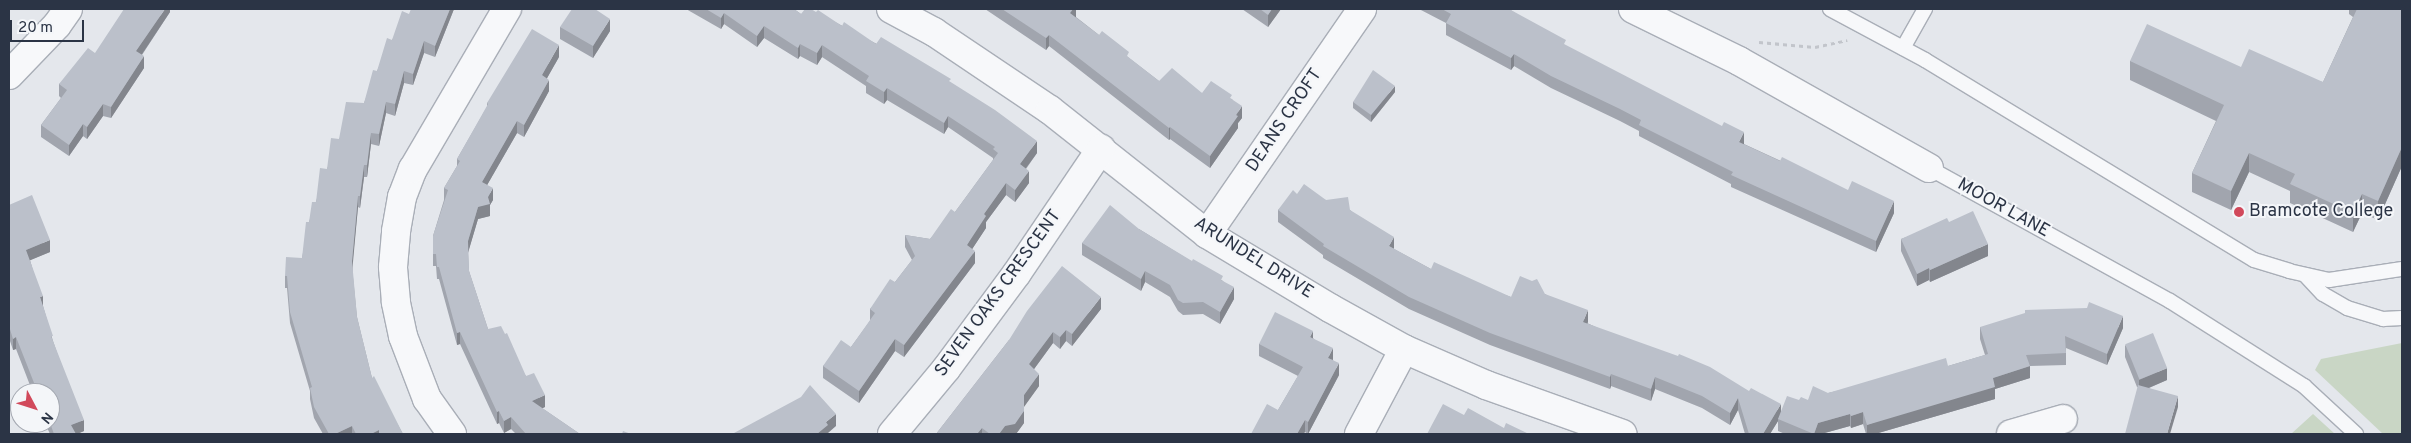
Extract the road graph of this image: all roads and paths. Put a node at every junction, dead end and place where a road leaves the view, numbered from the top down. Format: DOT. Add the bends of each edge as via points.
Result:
graph roads {
  1 [pos="68,9"];
  2 [pos="507,9"];
  3 [pos="891,9"];
  4 [pos="1362,9"];
  5 [pos="1633,9"];
  6 [pos="1830,9"];
  7 [pos="1926,9"];
  8 [pos="1869,30"];
  9 [pos="1903,48"];
  10 [pos="1739,62"];
  11 [pos="9,75"];
  12 [pos="1101,149"];
  13 [pos="1929,168"];
  14 [pos="1207,234"];
  15 [pos="2402,269"];
  16 [pos="2305,275"];
  17 [pos="2402,318"];
  18 [pos="1404,349"];
  19 [pos="2063,420"];
  20 [pos="452,434"];
  21 [pos="892,434"];
  22 [pos="1359,434"];
  23 [pos="1623,434"];
  24 [pos="2011,434"];
  25 [pos="2356,434"];
  1 -- 11 [label="street"];
  2 -- 20 [label="street" via="412,169 402,197 396,231 396,302 403,336 427,399"];
  3 -- 12 [label="street, ARUNDEL DRIVE" via="1004,77"];
  4 -- 14 [label="street, DEANS CROFT"];
  5 -- 10 [label="street, MOOR LANE"];
  6 -- 8 [label="lane"];
  7 -- 9 [label="lane"];
  8 -- 9 [label="lane"];
  8 -- 10 [label="path" via="1844,42 1815,47 1756,41 1749,44"];
  9 -- 16 [label="lane" via="2254,260"];
  10 -- 13 [label="street, MOOR LANE"];
  12 -- 14 [label="street, ARUNDEL DRIVE"];
  12 -- 21 [label="street, SEVEN OAKS CRESCENT" via="946,369"];
  13 -- 25 [label="lane, MOOR LANE" via="2170,301 2304,386"];
  14 -- 18 [label="street, ARUNDEL DRIVE"];
  15 -- 16 [label="lane" via="2329,280"];
  16 -- 17 [label="lane" via="2324,294 2346,308 2383,320"];
  18 -- 22 [label="street"];
  18 -- 23 [label="street, ARUNDEL DRIVE" via="1486,385"];
  19 -- 24 [label="street"];
}
